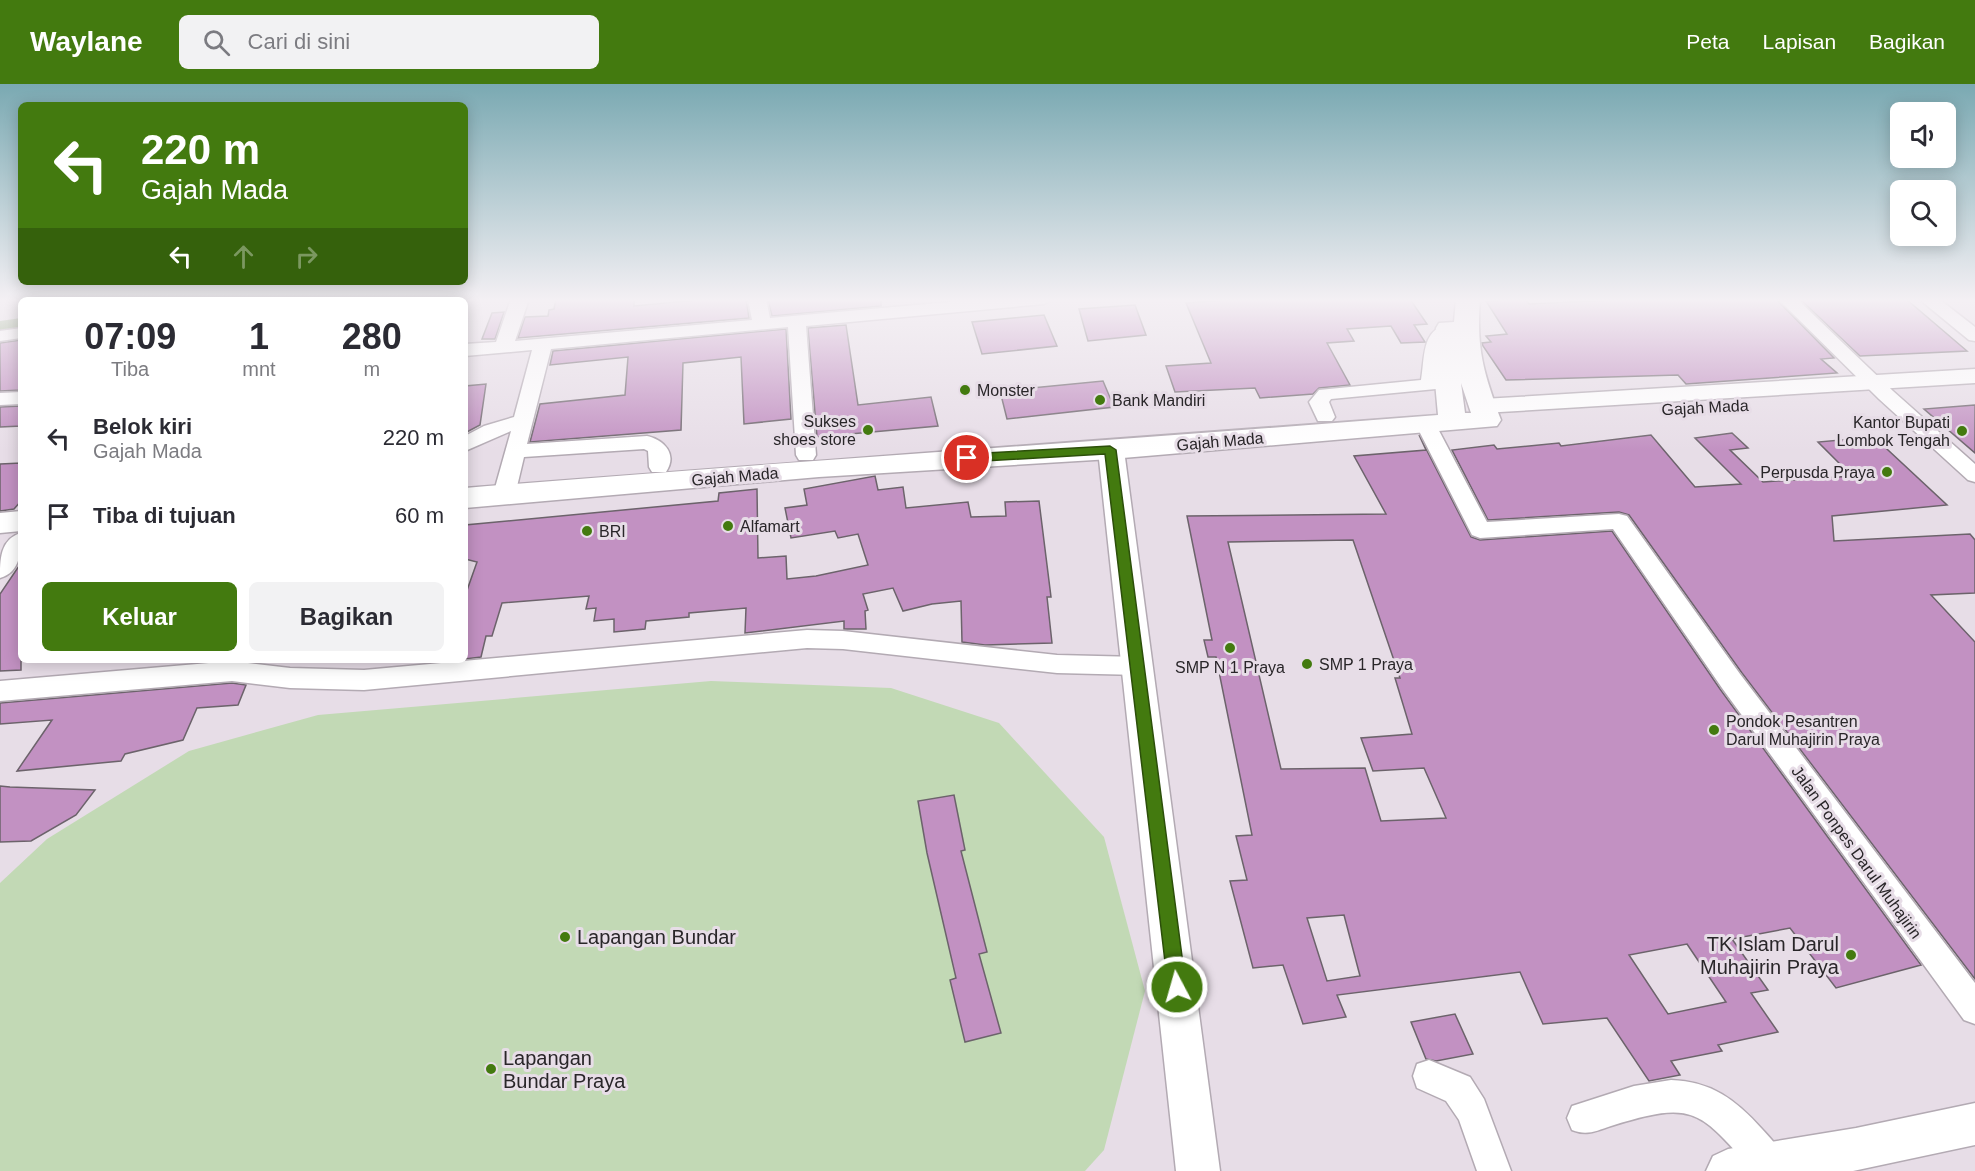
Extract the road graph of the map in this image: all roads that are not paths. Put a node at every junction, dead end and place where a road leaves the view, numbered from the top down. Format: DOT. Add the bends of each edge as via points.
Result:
graph roads {
  1 [pos="541,350"];
  2 [pos="799,350"];
  3 [pos="1434,350"];
  4 [pos="1447,350"];
  5 [pos="1467,350"];
  6 [pos="1839,350"];
  7 [pos="1975,376"];
  8 [pos="1879,388"];
  9 [pos="1975,390"];
  10 [pos="18,398"];
  11 [pos="0,399"];
  12 [pos="1485,413"];
  13 [pos="1325,417"];
  14 [pos="1443,418"];
  15 [pos="521,421"];
  16 [pos="468,443"];
  17 [pos="1110,450"];
  18 [pos="515,451"];
  19 [pos="806,455"];
  20 [pos="659,467"];
  21 [pos="1975,475"];
  22 [pos="468,483"];
  23 [pos="506,487"];
  24 [pos="468,497"];
  25 [pos="18,521"];
  26 [pos="0,523"];
  27 [pos="18,536"];
  28 [pos="0,537"];
  29 [pos="18,545"];
  30 [pos="0,570"];
  31 [pos="235,666"];
  32 [pos="1139,666"];
  33 [pos="0,691"];
  34 [pos="1975,1009"];
  35 [pos="1430,1076"];
  36 [pos="1584,1118"];
  37 [pos="1975,1124"];
  38 [pos="1769,1163"];
  39 [pos="1198,1171"];
  40 [pos="1494,1171"];
  41 [pos="1728,1171"];
  1 -- 15 [label="street"];
  2 -- 19 [label="street"];
  3 -- 13 [label="street" via="1429,385 1326,394 1319,402"];
  4 -- 14 [label="highway"];
  5 -- 12 [label="highway"];
  6 -- 8 [label="street"];
  7 -- 8 [label="main road, Gajah Mada"];
  8 -- 9 [label="main road, Gajah Mada"];
  8 -- 12 [label="main road, Gajah Mada"];
  8 -- 12 [label="main road, Gajah Mada" via="1730,388"];
  8 -- 21 [label="street"];
  10 -- 11 [label="street"];
  12 -- 14 [label="highway, Gajah Mada"];
  13 -- 14 [label="highway, Gajah Mada"];
  13 -- 19 [label="highway, Gajah Mada"];
  14 -- 17 [label="highway, Gajah Mada"];
  14 -- 34 [label="street, Jalan Ponpes Darul Muhajirin" via="1479,530 1619,521 1731,681"];
  15 -- 16 [label="street" via="491,430"];
  15 -- 18 [label="street"];
  17 -- 23 [label="highway, Gajah Mada"];
  17 -- 32 [label="main road"];
  18 -- 20 [label="street" via="647,442 658,448"];
  18 -- 23 [label="street"];
  19 -- 20 [label="highway, Gajah Mada"];
  20 -- 23 [label="highway, Gajah Mada"];
  22 -- 23 [label="highway, Gajah Mada"];
  23 -- 24 [label="highway, Gajah Mada"];
  25 -- 26 [label="highway"];
  27 -- 28 [label="highway"];
  29 -- 30 [label="street"];
  31 -- 32 [label="street" via="290,678 364,680 807,639 1057,664"];
  31 -- 33 [label="street"];
  32 -- 39 [label="main road"];
  35 -- 40 [label="street" via="1458,1089 1472,1112"];
  36 -- 38 [label="street" via="1638,1103 1687,1095 1697,1097 1717,1108"];
  37 -- 38 [label="main road"];
  38 -- 41 [label="main road"];
}
